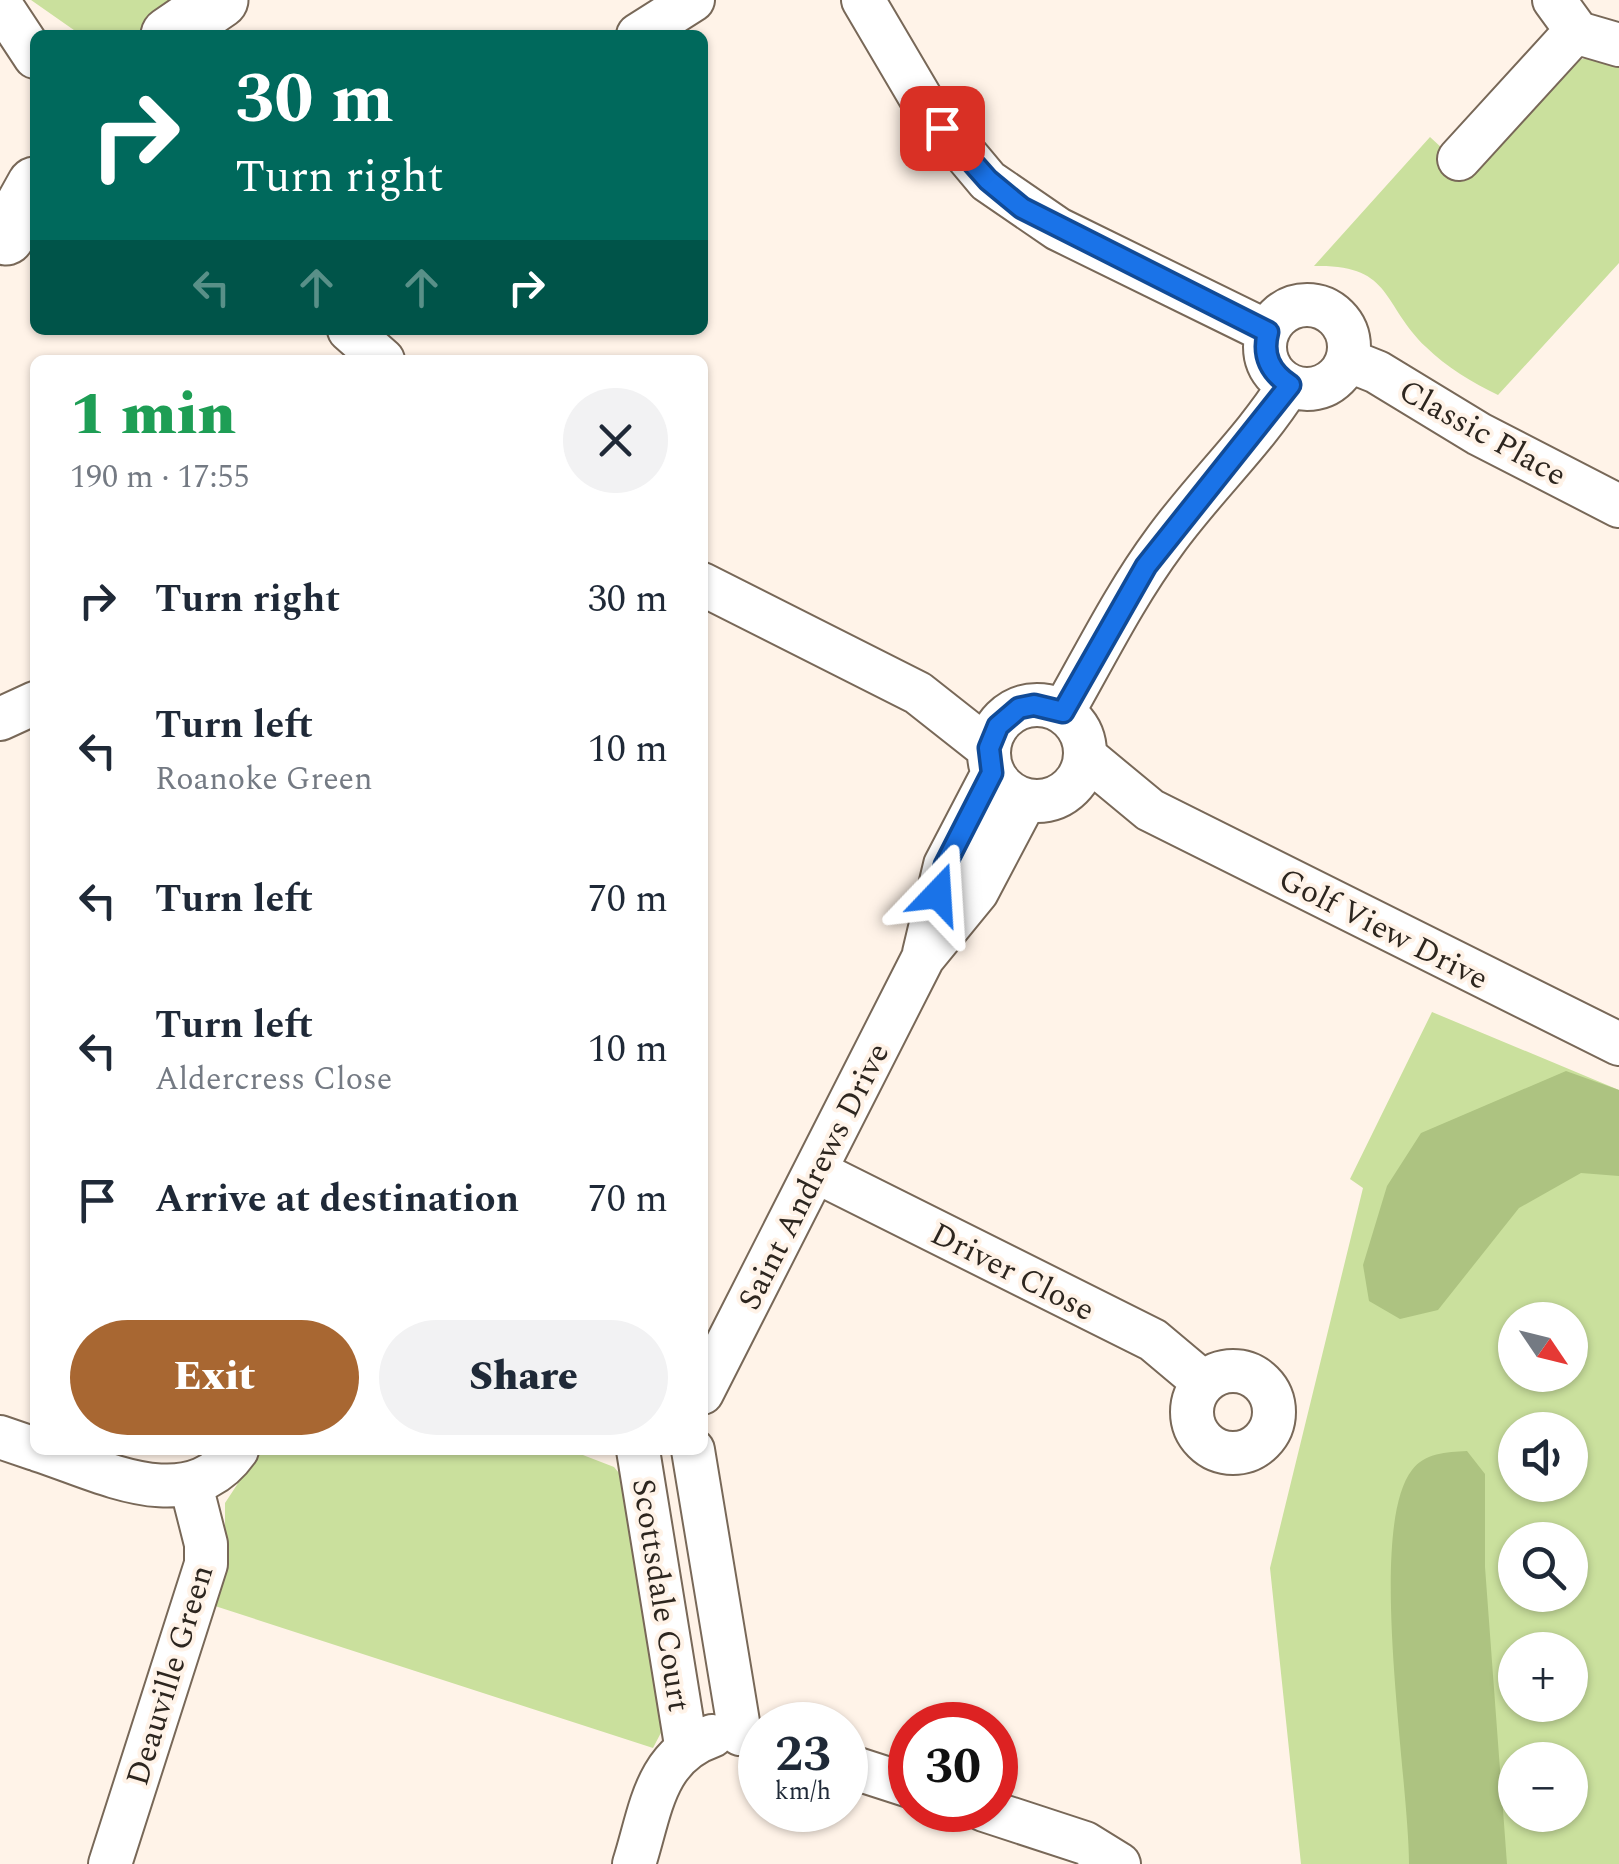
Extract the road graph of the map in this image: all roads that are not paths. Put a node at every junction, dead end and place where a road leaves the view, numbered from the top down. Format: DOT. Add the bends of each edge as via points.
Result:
graph roads {
  1 [pos="220,0"];
  2 [pos="239,0"];
  3 [pos="693,0"];
  4 [pos="863,0"];
  5 [pos="0,3"];
  6 [pos="1564,16"];
  7 [pos="46,30"];
  8 [pos="176,30"];
  9 [pos="219,30"];
  10 [pos="646,30"];
  11 [pos="1619,45"];
  12 [pos="30,49"];
  13 [pos="1459,159"];
  14 [pos="30,196"];
  15 [pos="14,233"];
  16 [pos="1268,332"];
  17 [pos="355,335"];
  18 [pos="377,355"];
  19 [pos="1346,360"];
  20 [pos="1290,385"];
  21 [pos="1619,506"];
  22 [pos="708,587"];
  23 [pos="30,705"];
  24 [pos="1063,712"];
  25 [pos="0,719"];
  26 [pos="996,746"];
  27 [pos="1086,757"];
  28 [pos="1045,797"];
  29 [pos="1150,810"];
  30 [pos="923,958"];
  31 [pos="1619,1044"];
  32 [pos="815,1171"];
  33 [pos="708,1381"];
  34 [pos="1204,1382"];
  35 [pos="0,1438"];
  36 [pos="30,1448"];
  37 [pos="52,1455"];
  38 [pos="232,1455"];
  39 [pos="639,1455"];
  40 [pos="693,1455"];
  41 [pos="190,1486"];
  42 [pos="743,1702"];
  43 [pos="738,1736"];
  44 [pos="686,1745"];
  45 [pos="1018,1821"];
  46 [pos="110,1864"];
  47 [pos="634,1864"];
  48 [pos="1119,1864"];
  1 -- 8 [label="street"];
  2 -- 9 [label="street"];
  3 -- 10 [label="street"];
  4 -- 16 [label="street" via="926,106 988,180 1058,230"];
  5 -- 7 [label="street"];
  5 -- 12 [label="street"];
  6 -- 11 [label="street"];
  6 -- 13 [label="street"];
  14 -- 15 [label="street"];
  16 -- 19 [label="street" via="1299,305 1328,310 1346,331"];
  16 -- 20 [label="street" via="1266,357"];
  17 -- 18 [label="street"];
  19 -- 20 [label="street" via="1330,382"];
  19 -- 21 [label="street, Classic Place"];
  20 -- 24 [label="street" via="1142,574"];
  22 -- 26 [label="street" via="918,693"];
  23 -- 25 [label="street"];
  24 -- 26 [label="street" via="1034,705"];
  24 -- 27 [label="street" via="1080,731"];
  26 -- 28 [label="street" via="1000,786"];
  26 -- 30 [label="street, Saint Andrews Drive" via="945,865"];
  27 -- 28 [label="street" via="1075,784"];
  27 -- 29 [label="street, Golf View Drive"];
  28 -- 29 [label="street, Golf View Drive"];
  28 -- 30 [label="street, Saint Andrews Drive"];
  29 -- 31 [label="street, Golf View Drive"];
  30 -- 32 [label="street, Saint Andrews Drive"];
  32 -- 33 [label="street, Saint Andrews Drive"];
  32 -- 34 [label="street, Driver Close" via="1153,1340"];
  35 -- 36 [label="street"];
  37 -- 41 [label="street" via="141,1484"];
  38 -- 41 [label="street"];
  39 -- 44 [label="street, Scottsdale Court"];
  40 -- 42 [label="street, Scottsdale Court"];
  41 -- 46 [label="street, Deauville Green" via="206,1564"];
  43 -- 44 [label="street, Scottsdale Court"];
  44 -- 47 [label="street" via="666,1768"];
  45 -- 48 [label="street" via="1085,1843"];
}
